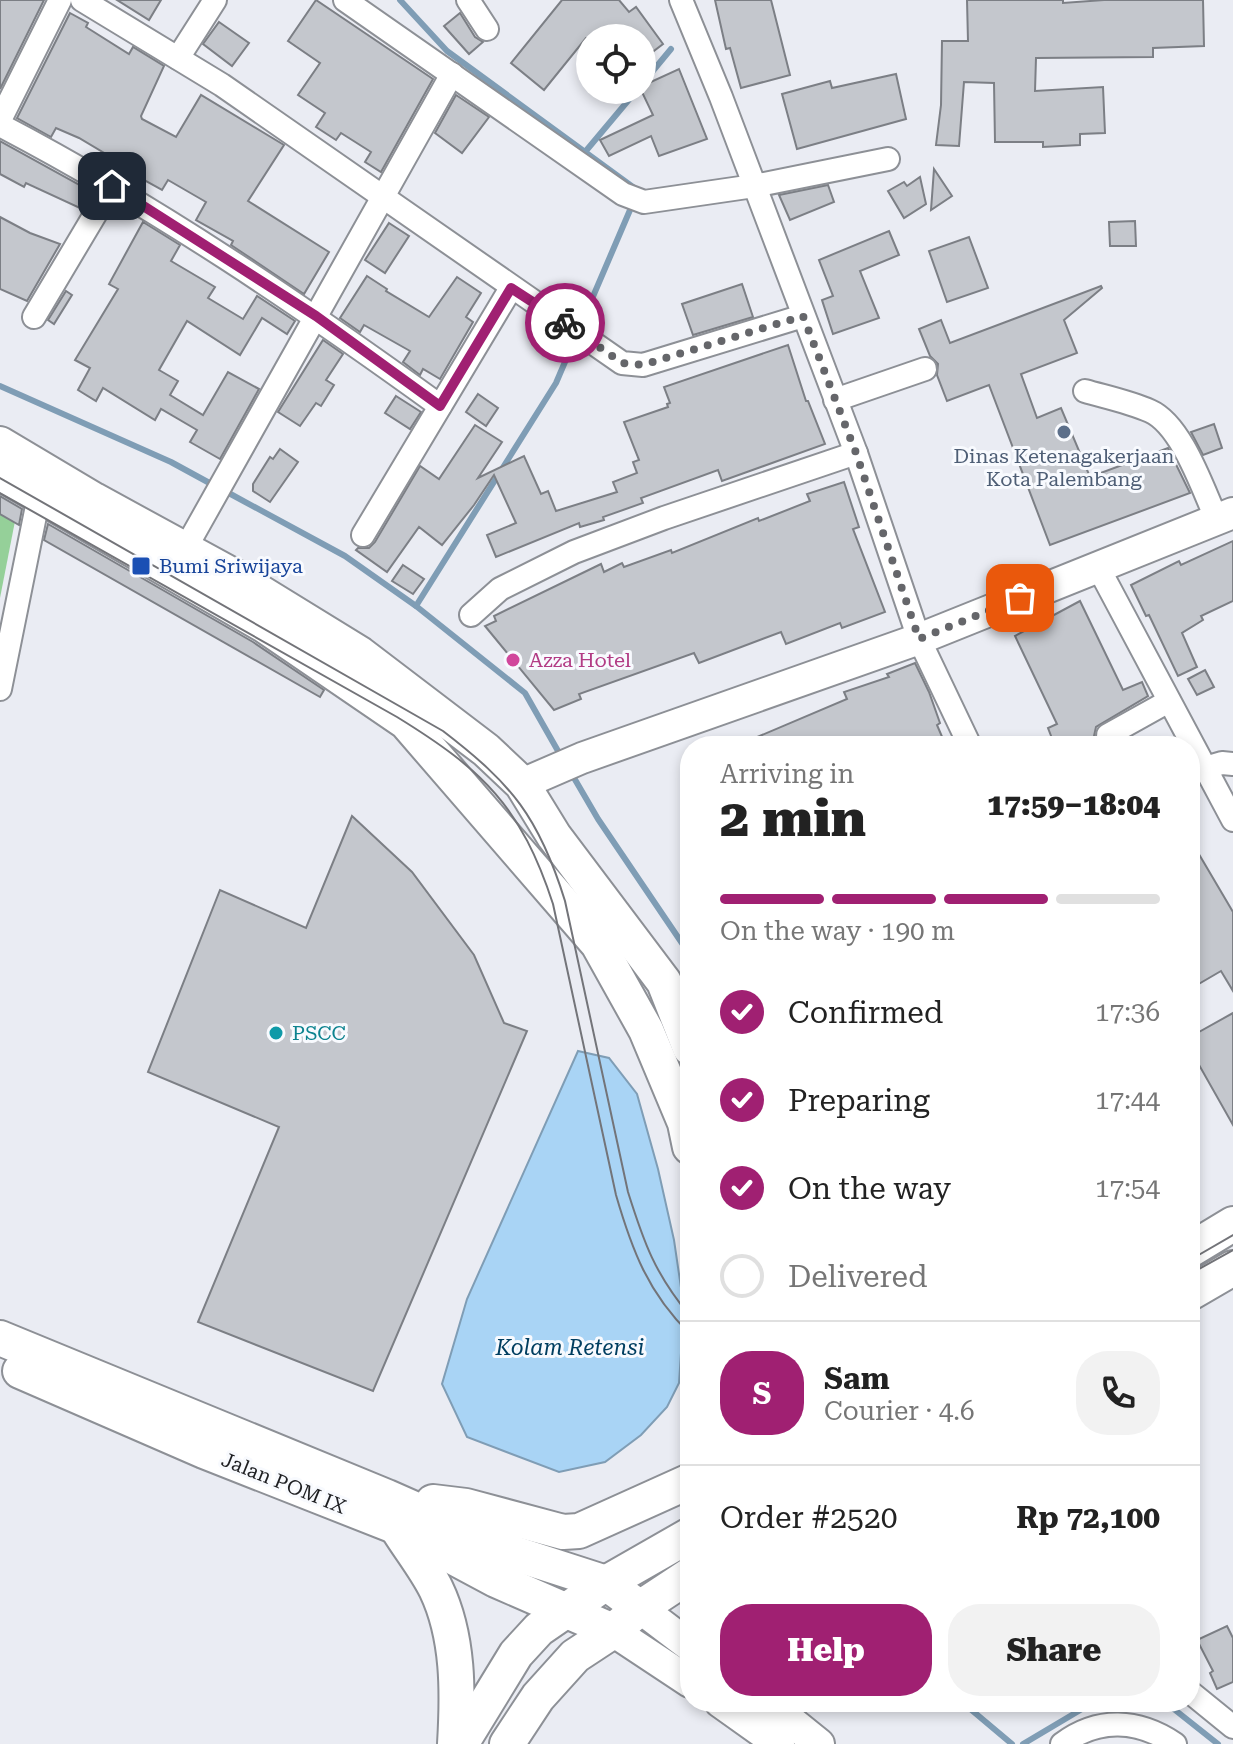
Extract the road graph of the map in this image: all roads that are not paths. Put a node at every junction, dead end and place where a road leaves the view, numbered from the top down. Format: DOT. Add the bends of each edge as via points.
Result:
graph roads {
  1 [pos="60,0"];
  2 [pos="82,0"];
  3 [pos="215,0"];
  4 [pos="345,0"];
  5 [pos="468,0"];
  6 [pos="681,0"];
  7 [pos="487,29"];
  8 [pos="178,58"];
  9 [pos="452,74"];
  10 [pos="0,122"];
  11 [pos="888,159"];
  12 [pos="112,186"];
  13 [pos="754,186"];
  14 [pos="384,196"];
  15 [pos="511,288"];
  16 [pos="316,316"];
  17 [pos="803,316"];
  18 [pos="34,317"];
  19 [pos="925,369"];
  20 [pos="1085,391"];
  21 [pos="835,400"];
  22 [pos="440,406"];
  23 [pos="0,444"];
  24 [pos="856,453"];
  25 [pos="0,473"];
  26 [pos="39,496"];
  27 [pos="1225,517"];
  28 [pos="363,535"];
  29 [pos="184,551"];
  30 [pos="1098,567"];
  31 [pos="471,615"];
  32 [pos="919,639"];
  33 [pos="0,689"];
  34 [pos="1169,701"];
  35 [pos="1108,735"];
  36 [pos="965,736"];
  37 [pos="1188,736"];
  38 [pos="1200,759"];
  39 [pos="1233,764"];
  40 [pos="1205,768"];
  41 [pos="531,780"];
  42 [pos="1233,820"];
  43 [pos="680,1023"];
  44 [pos="646,1030"];
  45 [pos="680,1076"];
  46 [pos="680,1111"];
  47 [pos="1233,1224"];
  48 [pos="1200,1244"];
  49 [pos="1233,1268"];
  50 [pos="1200,1287"];
  51 [pos="0,1338"];
  52 [pos="0,1363"];
  53 [pos="680,1486"];
  54 [pos="392,1512"];
  55 [pos="680,1518"];
  56 [pos="680,1541"];
  57 [pos="657,1554"];
  58 [pos="680,1582"];
  59 [pos="606,1583"];
  60 [pos="646,1604"];
  61 [pos="564,1610"];
  62 [pos="613,1631"];
  63 [pos="680,1636"];
  64 [pos="680,1675"];
  65 [pos="1200,1700"];
  66 [pos="734,1712"];
  67 [pos="779,1712"];
  68 [pos="1233,1727"];
  69 [pos="455,1744"];
  70 [pos="461,1744"];
  71 [pos="507,1744"];
  72 [pos="779,1744"];
  73 [pos="819,1744"];
  74 [pos="1062,1744"];
  75 [pos="1175,1744"];
  1 -- 10 [label="street"];
  2 -- 8 [label="street"];
  3 -- 8 [label="street"];
  4 -- 9 [label="street"];
  5 -- 7 [label="street"];
  6 -- 13 [label="street"];
  8 -- 14 [label="street"];
  9 -- 13 [label="street" via="634,198"];
  9 -- 14 [label="street"];
  10 -- 12 [label="street"];
  11 -- 13 [label="street"];
  12 -- 16 [label="street"];
  12 -- 18 [label="street"];
  13 -- 17 [label="street"];
  14 -- 15 [label="street"];
  14 -- 16 [label="street"];
  15 -- 17 [label="street" via="622,363 643,365"];
  15 -- 22 [label="street"];
  16 -- 22 [label="street"];
  16 -- 29 [label="street"];
  17 -- 21 [label="street"];
  19 -- 21 [label="street"];
  20 -- 27 [label="street" via="1152,411 1164,421"];
  21 -- 24 [label="street"];
  22 -- 28 [label="street"];
  23 -- 29 [label="main road"];
  24 -- 31 [label="street" via="574,552 500,589"];
  24 -- 32 [label="street"];
  25 -- 26 [label="main road"];
  26 -- 33 [label="street"];
  26 -- 44 [label="main road" via="264,625 406,722 598,944"];
  27 -- 30 [label="street"];
  29 -- 41 [label="main road" via="360,654"];
  30 -- 32 [label="street"];
  30 -- 34 [label="street"];
  32 -- 36 [label="street"];
  32 -- 41 [label="street"];
  34 -- 35 [label="street"];
  34 -- 37 [label="street"];
  38 -- 40 [label="street"];
  39 -- 40 [label="street"];
  40 -- 42 [label="street"];
  41 -- 43 [label="main road" via="554,836 664,982"];
  44 -- 45 [label="main road"];
  44 -- 46 [label="main road"];
  47 -- 48 [label="main road"];
  49 -- 50 [label="main road"];
  51 -- 54 [label="main road, Jalan POM IX"];
  52 -- 54 [label="main road, Jalan POM IX" via="218,1456"];
  53 -- 54 [label="main road" via="579,1531 563,1532 466,1506"];
  54 -- 59 [label="main road"];
  54 -- 61 [label="main road, Jalan POM IX" via="496,1580"];
  54 -- 69 [label="main road" via="450,1625 458,1699"];
  55 -- 57 [label="main road"];
  56 -- 57 [label="main road"];
  57 -- 59 [label="main road"];
  57 -- 60 [label="main road"];
  58 -- 60 [label="main road"];
  59 -- 60 [label="main road"];
  59 -- 61 [label="main road"];
  60 -- 62 [label="main road"];
  60 -- 63 [label="street"];
  61 -- 62 [label="main road, Jalan POM IX"];
  61 -- 70 [label="main road" via="516,1654"];
  62 -- 64 [label="street"];
  62 -- 71 [label="main road" via="575,1656 538,1697"];
  65 -- 68 [label="street"];
  66 -- 72 [label="street"];
  67 -- 73 [label="street"];
  74 -- 75 [label="street" via="1075,1734 1122,1723 1141,1726"];
}
